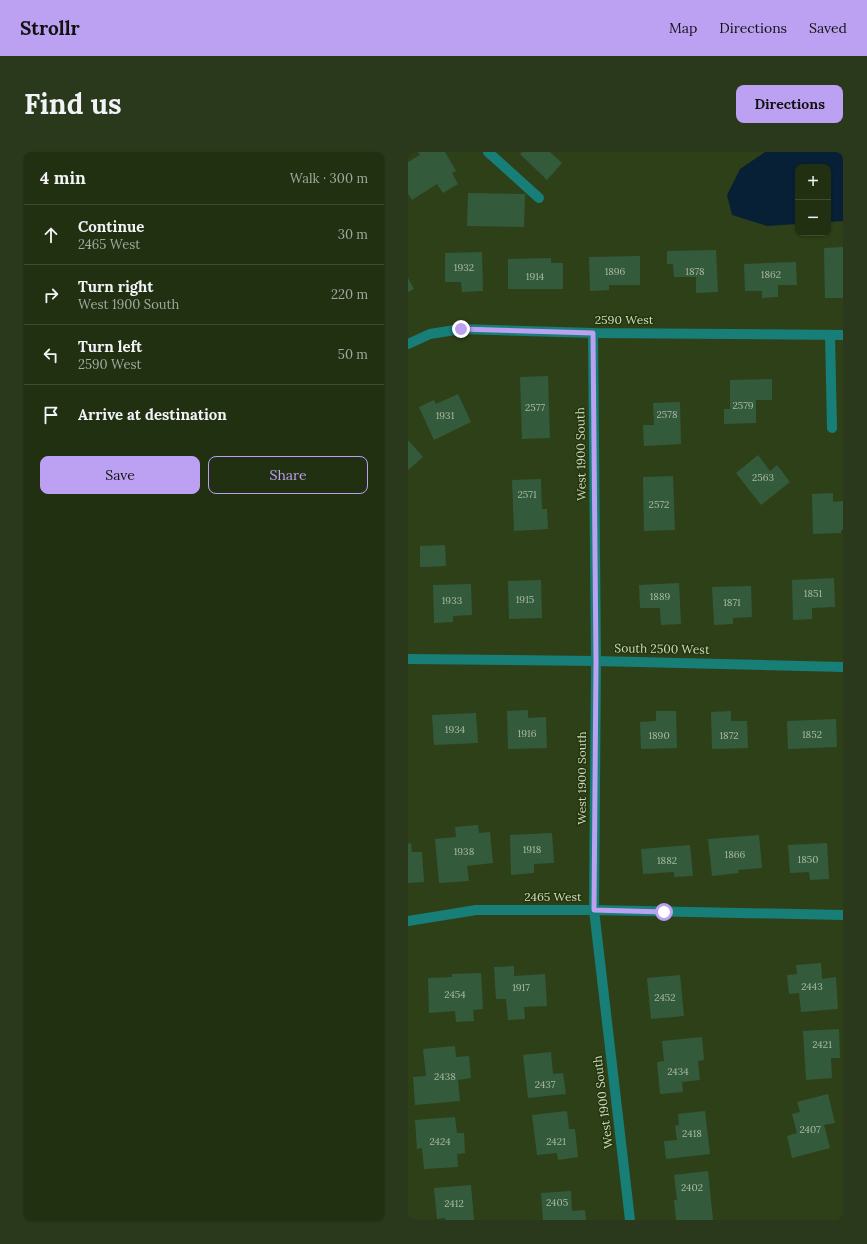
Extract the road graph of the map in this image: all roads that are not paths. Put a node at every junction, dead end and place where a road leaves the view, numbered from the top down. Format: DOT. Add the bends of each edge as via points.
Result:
graph roads {
  1 [pos="488,152"];
  2 [pos="539,198"];
  3 [pos="593,333"];
  4 [pos="830,335"];
  5 [pos="843,335"];
  6 [pos="408,344"];
  7 [pos="832,428"];
  8 [pos="408,659"];
  9 [pos="596,661"];
  10 [pos="843,667"];
  11 [pos="594,910"];
  12 [pos="843,915"];
  13 [pos="408,921"];
  14 [pos="630,1220"];
  1 -- 2 [label="street"];
  3 -- 4 [label="street, 2590 West"];
  3 -- 6 [label="street, 2590 West" via="461,329 430,334"];
  3 -- 9 [label="street, West 1900 South"];
  4 -- 5 [label="street, 2590 West"];
  4 -- 7 [label="street"];
  8 -- 9 [label="street, South 2500 West"];
  9 -- 10 [label="street, South 2500 West"];
  9 -- 11 [label="street, West 1900 South"];
  11 -- 12 [label="street, 2465 West"];
  11 -- 13 [label="street, 2465 West" via="476,910"];
  11 -- 14 [label="street, West 1900 South"];
}
